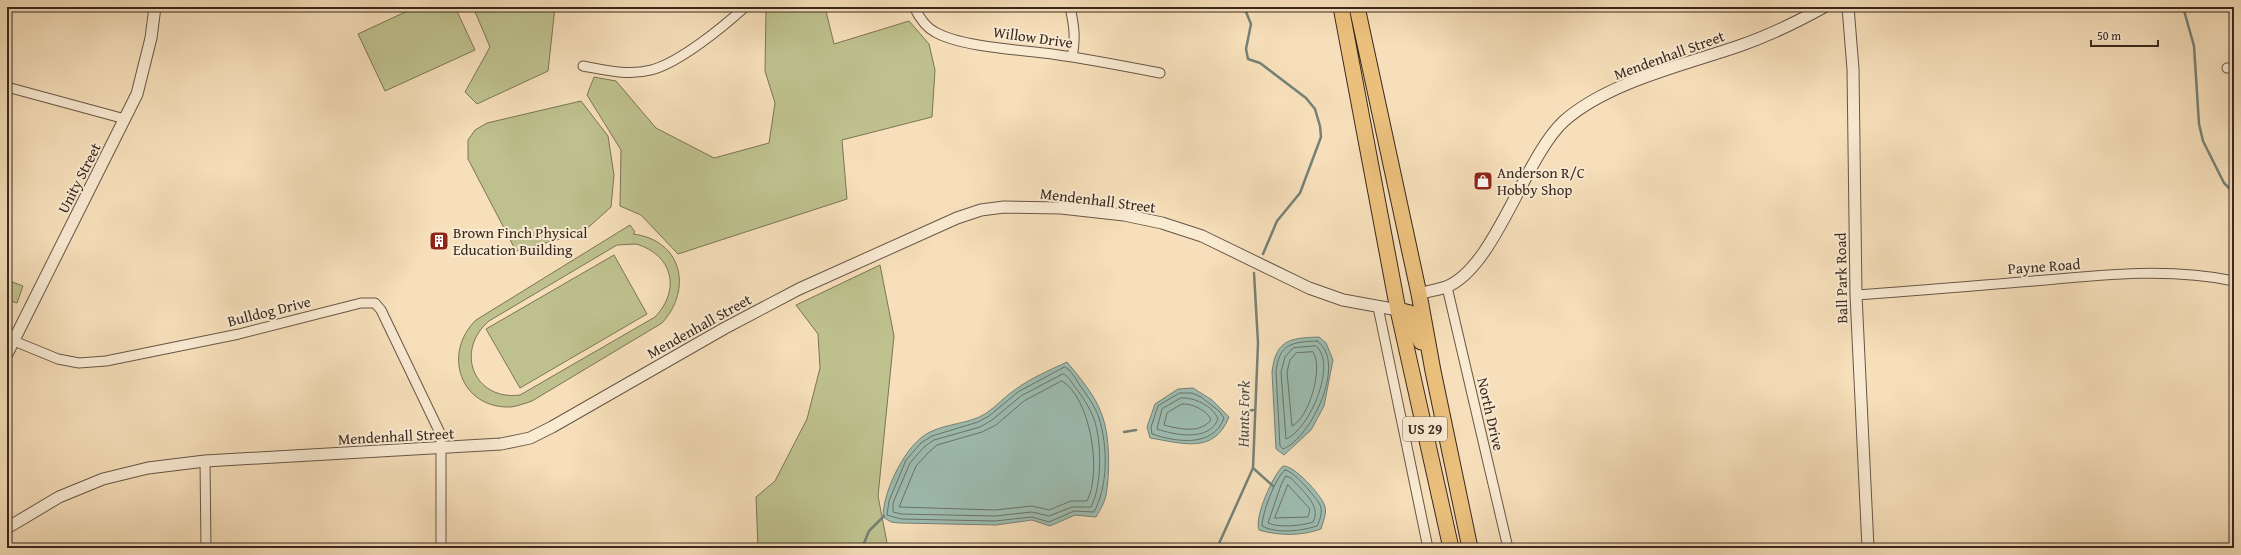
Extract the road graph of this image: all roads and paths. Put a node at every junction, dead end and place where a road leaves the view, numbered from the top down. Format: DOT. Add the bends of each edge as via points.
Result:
graph roads {
  1 [pos="155,7"];
  2 [pos="745,7"];
  3 [pos="914,7"];
  4 [pos="1070,7"];
  5 [pos="1341,7"];
  6 [pos="1357,7"];
  7 [pos="1824,7"];
  8 [pos="1848,7"];
  9 [pos="1072,57"];
  10 [pos="583,66"];
  11 [pos="1160,73"];
  12 [pos="7,87"];
  13 [pos="125,119"];
  14 [pos="1380,209"];
  15 [pos="2234,281"];
  16 [pos="1446,287"];
  17 [pos="1419,294"];
  18 [pos="1856,295"];
  19 [pos="1378,307"];
  20 [pos="1398,310"];
  21 [pos="14,341"];
  22 [pos="7,354"];
  23 [pos="1433,371"];
  24 [pos="442,449"];
  25 [pos="205,461"];
  26 [pos="7,528"];
  27 [pos="206,548"];
  28 [pos="441,548"];
  29 [pos="1428,548"];
  30 [pos="1451,548"];
  31 [pos="1470,548"];
  32 [pos="1508,548"];
  33 [pos="1868,548"];
  1 -- 13 [label="street, Unity Street" via="144,71"];
  2 -- 10 [label="street" via="685,53 651,70 617,72"];
  3 -- 9 [label="street, Willow Drive" via="922,22 934,32 950,38 969,43"];
  4 -- 9 [label="street" via="1075,29"];
  5 -- 14 [label="highway, US 29"];
  6 -- 17 [label="highway, US 29"];
  7 -- 16 [label="street, Mendenhall Street" via="1740,45 1650,75 1607,94 1564,121 1550,138 1485,250 1470,269"];
  8 -- 18 [label="street, Ball Park Road" via="1853,69"];
  9 -- 11 [label="street, Willow Drive"];
  12 -- 13 [label="street"];
  13 -- 21 [label="street, Unity Street"];
  14 -- 17 [label="highway" via="1403,259 1411,290"];
  14 -- 20 [label="highway, US 29"];
  15 -- 18 [label="street, Payne Road" via="2177,274 2127,274"];
  16 -- 17 [label="street, Mendenhall Street"];
  16 -- 32 [label="street, North Drive"];
  17 -- 23 [label="highway, US 29"];
  18 -- 33 [label="street, Ball Park Road"];
  19 -- 20 [label="street, Mendenhall Street"];
  19 -- 24 [label="street, Mendenhall Street" via="1343,300 1309,288 1202,236 1162,223 1124,215 1061,208 1004,207 981,210 957,218 799,289 650,370 584,411 530,438 501,444"];
  19 -- 29 [label="street"];
  20 -- 23 [label="highway" via="1410,313"];
  20 -- 30 [label="highway, US 29"];
  21 -- 22 [label="street, Unity Street"];
  21 -- 24 [label="street, Bulldog Drive" via="58,359 79,364 106,361 239,334 361,303 375,302 441,435"];
  23 -- 31 [label="highway, US 29"];
  24 -- 25 [label="street, Mendenhall Street"];
  24 -- 28 [label="street"];
  25 -- 26 [label="street, Mendenhall Street" via="148,468 104,479 59,497"];
  25 -- 27 [label="street"];
}
